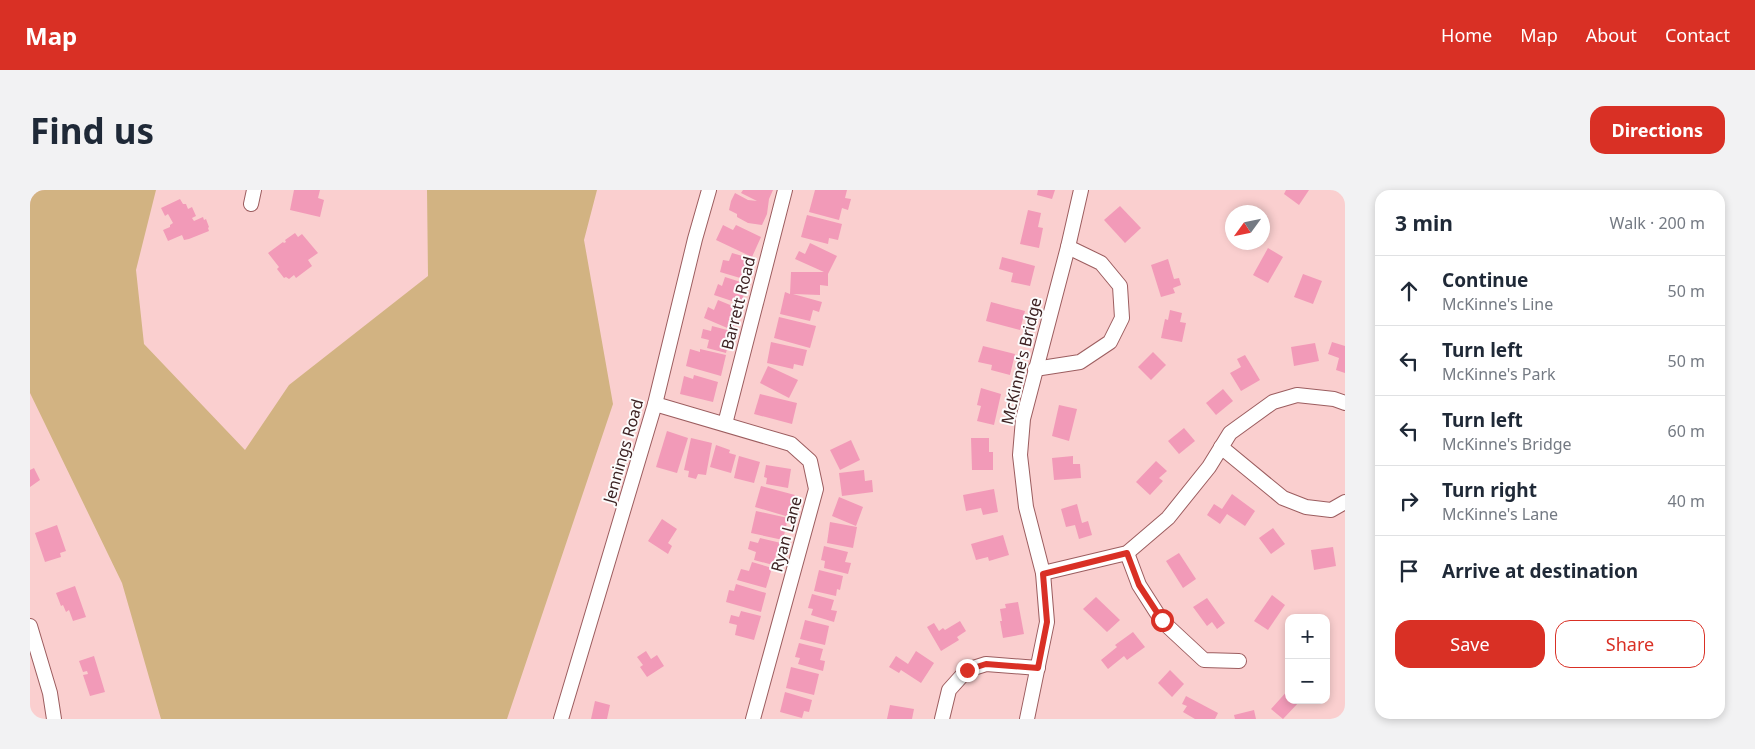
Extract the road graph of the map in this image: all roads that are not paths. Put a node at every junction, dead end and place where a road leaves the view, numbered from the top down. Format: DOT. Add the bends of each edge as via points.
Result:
graph roads {
  1 [pos="254,190"];
  2 [pos="709,190"];
  3 [pos="785,190"];
  4 [pos="1081,190"];
  5 [pos="251,204"];
  6 [pos="1068,247"];
  7 [pos="1036,368"];
  8 [pos="1345,403"];
  9 [pos="655,404"];
  10 [pos="725,424"];
  11 [pos="1221,447"];
  12 [pos="1345,502"];
  13 [pos="1127,553"];
  14 [pos="1043,574"];
  15 [pos="30,626"];
  16 [pos="1239,661"];
  17 [pos="1038,668"];
  18 [pos="54,719"];
  19 [pos="561,719"];
  20 [pos="753,719"];
  21 [pos="942,719"];
  22 [pos="1027,719"];
  1 -- 5 [label="street"];
  2 -- 9 [label="street, Jennings Road"];
  3 -- 10 [label="street, Barrett Road"];
  4 -- 6 [label="street, McKinne's Bridge"];
  6 -- 7 [label="street, McKinne's Bridge"];
  6 -- 7 [label="street" via="1101,263 1120,286 1122,318 1110,342 1080,362"];
  7 -- 14 [label="street, McKinne's Bridge" via="1023,419 1020,455 1026,508"];
  8 -- 11 [label="street" via="1297,395 1272,402 1230,433"];
  9 -- 10 [label="street, Ryan Lane"];
  9 -- 19 [label="street, Jennings Road"];
  10 -- 20 [label="street, Ryan Lane" via="791,444 810,460 816,489"];
  11 -- 12 [label="street" via="1283,498 1306,508 1332,510"];
  11 -- 13 [label="street" via="1168,518"];
  13 -- 14 [label="street"];
  13 -- 16 [label="street" via="1139,585 1162,620 1204,660"];
  14 -- 17 [label="street, McKinne's Bridge" via="1047,622"];
  15 -- 18 [label="street" via="50,693"];
  17 -- 21 [label="street" via="986,664 967,670 949,690"];
  17 -- 22 [label="street, McKinne's Bridge"];
}
